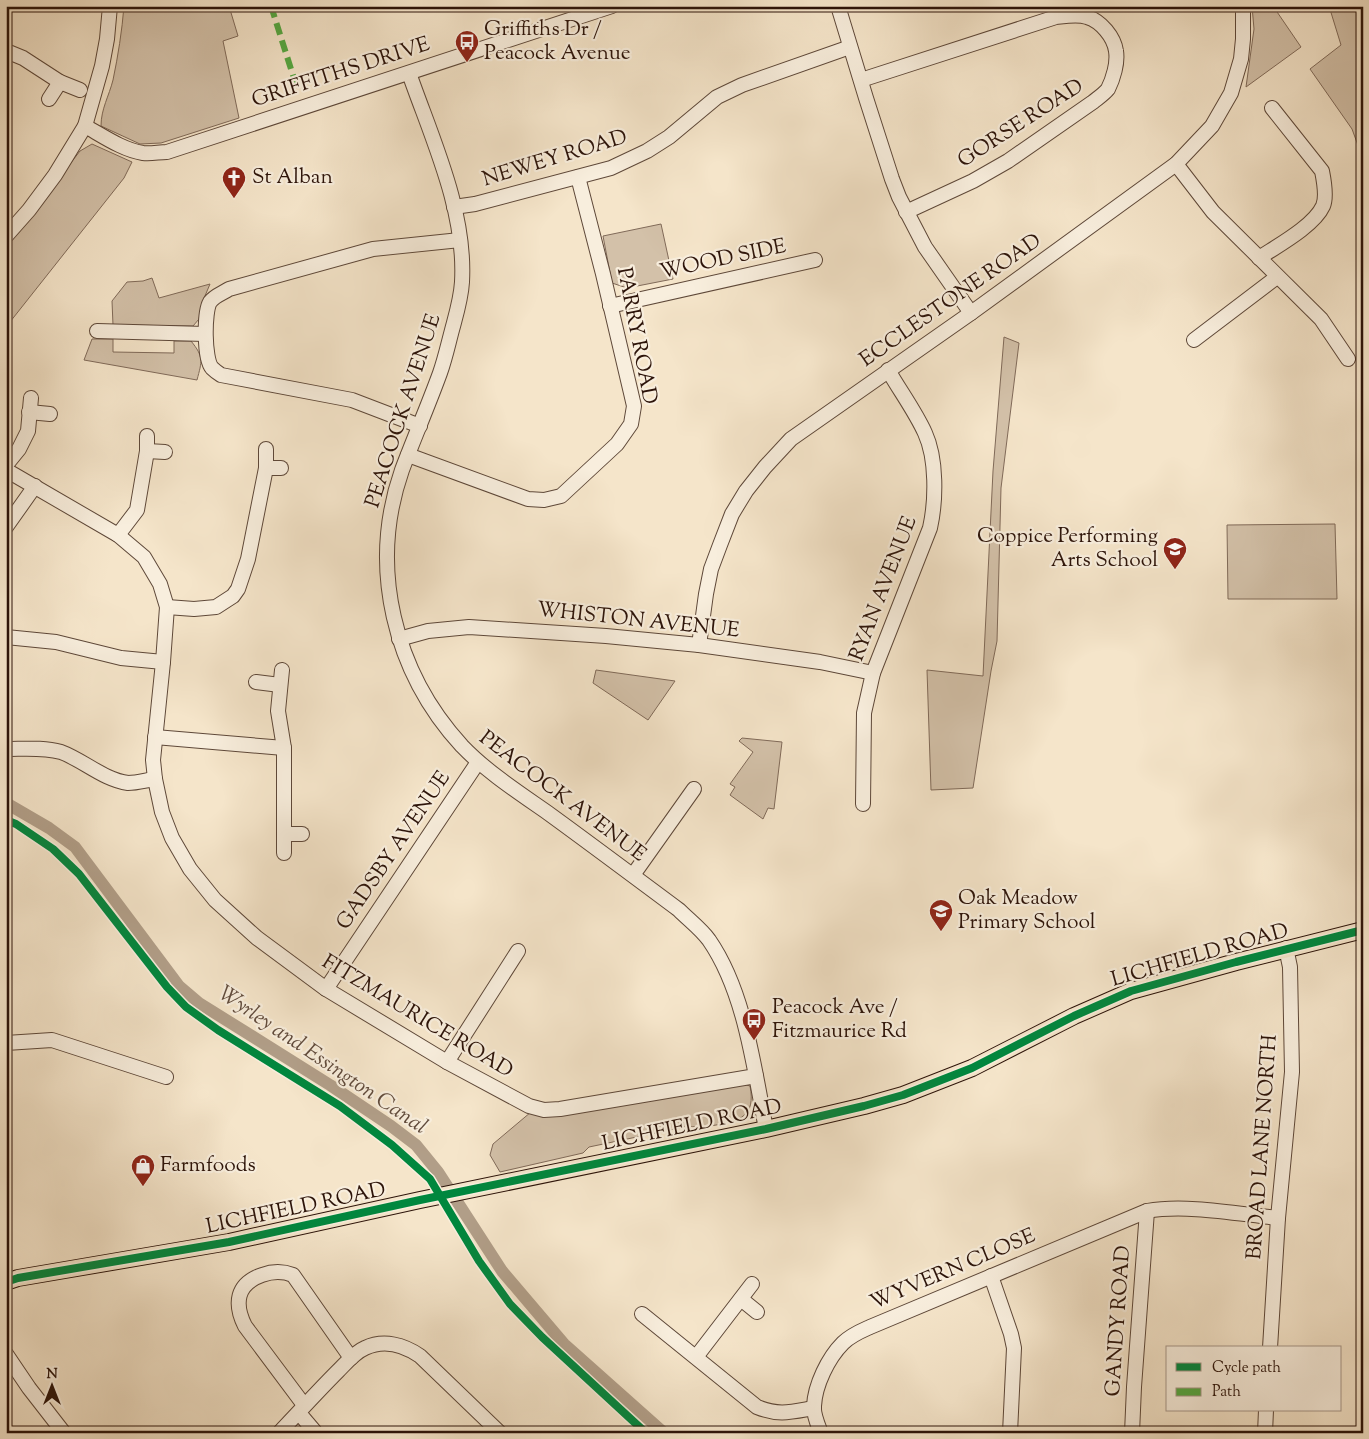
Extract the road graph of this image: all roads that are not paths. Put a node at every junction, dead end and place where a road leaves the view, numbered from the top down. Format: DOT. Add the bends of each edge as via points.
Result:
graph roads {
  1 [pos="110,6"];
  2 [pos="612,6"];
  3 [pos="838,6"];
  4 [pos="1243,6"];
  5 [pos="850,47"];
  6 [pos="6,51"];
  7 [pos="409,72"];
  8 [pos="861,80"];
  9 [pos="60,82"];
  10 [pos="80,90"];
  11 [pos="49,99"];
  12 [pos="1272,108"];
  13 [pos="85,126"];
  14 [pos="1176,164"];
  15 [pos="578,177"];
  16 [pos="454,208"];
  17 [pos="906,212"];
  18 [pos="6,236"];
  19 [pos="460,240"];
  20 [pos="1258,258"];
  21 [pos="815,260"];
  22 [pos="1277,277"];
  23 [pos="610,306"];
  24 [pos="971,313"];
  25 [pos="97,331"];
  26 [pos="206,334"];
  27 [pos="1194,340"];
  28 [pos="1348,359"];
  29 [pos="888,370"];
  30 [pos="50,414"];
  31 [pos="420,426"];
  32 [pos="146,436"];
  33 [pos="266,449"];
  34 [pos="147,451"];
  35 [pos="165,452"];
  36 [pos="408,455"];
  37 [pos="6,465"];
  38 [pos="266,468"];
  39 [pos="282,468"];
  40 [pos="6,470"];
  41 [pos="35,486"];
  42 [pos="6,527"];
  43 [pos="118,534"];
  44 [pos="167,608"];
  45 [pos="6,638"];
  46 [pos="399,639"];
  47 [pos="699,646"];
  48 [pos="163,662"];
  49 [pos="282,670"];
  50 [pos="873,673"];
  51 [pos="256,682"];
  52 [pos="280,685"];
  53 [pos="155,737"];
  54 [pos="284,748"];
  55 [pos="6,749"];
  56 [pos="478,762"];
  57 [pos="155,779"];
  58 [pos="694,789"];
  59 [pos="863,804"];
  60 [pos="284,834"];
  61 [pos="302,834"];
  62 [pos="284,853"];
  63 [pos="632,875"];
  64 [pos="1363,930"];
  65 [pos="1286,948"];
  66 [pos="518,951"];
  67 [pos="326,989"];
  68 [pos="6,1043"];
  69 [pos="447,1062"];
  70 [pos="756,1076"];
  71 [pos="166,1077"];
  72 [pos="766,1129"];
  73 [pos="1147,1211"];
  74 [pos="1278,1218"];
  75 [pos="991,1276"];
  76 [pos="6,1282"];
  77 [pos="752,1284"];
  78 [pos="742,1298"];
  79 [pos="757,1312"];
  80 [pos="642,1314"];
  81 [pos="1270,1346"];
  82 [pos="6,1354"];
  83 [pos="696,1357"];
  84 [pos="351,1358"];
  85 [pos="814,1408"];
  86 [pos="301,1409"];
  87 [pos="1266,1412"];
  88 [pos="64,1433"];
  89 [pos="280,1433"];
  90 [pos="316,1433"];
  91 [pos="500,1433"];
  92 [pos="821,1433"];
  93 [pos="1010,1433"];
  94 [pos="1132,1433"];
  95 [pos="1265,1433"];
  1 -- 13 [label="street" via="102,66"];
  2 -- 7 [label="street, GRIFFITHS DRIVE"];
  3 -- 5 [label="street"];
  4 -- 14 [label="street, ECCLESTONE ROAD" via="1241,59 1231,93 1212,126"];
  5 -- 8 [label="street"];
  5 -- 15 [label="street, NEWEY ROAD" via="742,85 718,97 647,151 611,168"];
  6 -- 9 [label="street"];
  7 -- 13 [label="street, GRIFFITHS DRIVE" via="167,152 138,152"];
  7 -- 16 [label="street, PEACOCK AVENUE"];
  8 -- 17 [label="street" via="892,179"];
  8 -- 17 [label="street, GORSE ROAD" via="1056,17 1088,17 1102,25 1116,52 1112,79 1106,91 1094,102 1008,161"];
  9 -- 10 [label="street"];
  9 -- 11 [label="street"];
  12 -- 20 [label="street" via="1322,171 1324,204 1318,215 1296,234"];
  13 -- 18 [label="street" via="55,175"];
  14 -- 20 [label="street" via="1213,212"];
  14 -- 24 [label="street, ECCLESTONE ROAD"];
  15 -- 16 [label="street, NEWEY ROAD"];
  15 -- 23 [label="street, PARRY ROAD"];
  16 -- 19 [label="street, PEACOCK AVENUE"];
  17 -- 24 [label="street" via="925,247"];
  19 -- 26 [label="street" via="373,249 229,289 209,303"];
  19 -- 31 [label="street, PEACOCK AVENUE" via="462,283 459,306"];
  20 -- 22 [label="street"];
  21 -- 23 [label="street, WOOD SIDE"];
  22 -- 27 [label="street"];
  22 -- 28 [label="street" via="1321,319"];
  23 -- 36 [label="street, PARRY ROAD" via="634,406 631,424 617,444 561,496 528,499"];
  24 -- 29 [label="street, ECCLESTONE ROAD"];
  25 -- 26 [label="street"];
  26 -- 31 [label="street" via="208,361 221,375 352,400"];
  29 -- 47 [label="street, ECCLESTONE ROAD" via="791,440 746,491 732,514 711,569"];
  29 -- 50 [label="street, RYAN AVENUE" via="921,425 931,449 934,512"];
  30 -- 37 [label="street" via="30,405 28,431"];
  31 -- 36 [label="street, PEACOCK AVENUE"];
  32 -- 34 [label="street"];
  33 -- 38 [label="street"];
  34 -- 35 [label="street"];
  34 -- 43 [label="street" via="137,510"];
  36 -- 46 [label="street, PEACOCK AVENUE" via="393,502 387,546 388,588"];
  38 -- 39 [label="street"];
  38 -- 44 [label="street" via="248,559 238,589 216,607"];
  40 -- 41 [label="street"];
  41 -- 42 [label="street"];
  41 -- 43 [label="street"];
  43 -- 44 [label="street" via="144,557 160,584"];
  44 -- 48 [label="street, FITZMAURICE ROAD"];
  45 -- 48 [label="street" via="56,642 121,658"];
  46 -- 47 [label="street, WHISTON AVENUE" via="428,630 469,627"];
  46 -- 56 [label="street, PEACOCK AVENUE" via="428,702"];
  47 -- 50 [label="street, WHISTON AVENUE" via="820,662"];
  48 -- 53 [label="street, FITZMAURICE ROAD"];
  49 -- 52 [label="street"];
  50 -- 59 [label="street, RYAN AVENUE" via="864,713"];
  51 -- 52 [label="street"];
  52 -- 54 [label="street" via="278,711"];
  53 -- 54 [label="street"];
  53 -- 57 [label="street, FITZMAURICE ROAD"];
  54 -- 60 [label="street"];
  55 -- 57 [label="street" via="58,751 115,780 130,783"];
  56 -- 63 [label="street, PEACOCK AVENUE"];
  56 -- 67 [label="street, GADSBY AVENUE"];
  57 -- 67 [label="street, FITZMAURICE ROAD" via="172,838 190,869 215,900 258,938"];
  58 -- 63 [label="street"];
  60 -- 61 [label="street"];
  60 -- 62 [label="street"];
  63 -- 70 [label="street, PEACOCK AVENUE" via="679,910 708,939 736,994"];
  64 -- 65 [label="main road, LICHFIELD ROAD"];
  65 -- 72 [label="main road, LICHFIELD ROAD" via="1132,991 1074,1016 972,1068 903,1095"];
  65 -- 74 [label="street, BROAD LANE NORTH" via="1290,966 1292,1072"];
  66 -- 69 [label="street"];
  67 -- 69 [label="street, FITZMAURICE ROAD"];
  68 -- 71 [label="street" via="52,1040"];
  69 -- 70 [label="street, FITZMAURICE ROAD" via="529,1106 544,1110 560,1110"];
  70 -- 72 [label="street, PEACOCK AVENUE"];
  72 -- 76 [label="main road, LICHFIELD ROAD" via="229,1242"];
  73 -- 74 [label="street, WYVERN CLOSE" via="1166,1208"];
  73 -- 75 [label="street, WYVERN CLOSE"];
  73 -- 94 [label="street, GANDY ROAD"];
  74 -- 81 [label="street, BROAD LANE NORTH"];
  75 -- 85 [label="street, WYVERN CLOSE" via="854,1334 831,1358 819,1382"];
  75 -- 93 [label="street" via="1014,1348"];
  77 -- 78 [label="street"];
  78 -- 79 [label="street"];
  78 -- 83 [label="street"];
  80 -- 83 [label="street"];
  82 -- 88 [label="street"];
  83 -- 85 [label="street" via="757,1407 768,1412"];
  84 -- 86 [label="street"];
  84 -- 86 [label="street" via="293,1275 266,1273 245,1284 240,1292 239,1314"];
  84 -- 91 [label="street" via="363,1348 375,1344 410,1349"];
  85 -- 92 [label="street"];
  86 -- 89 [label="street"];
  86 -- 90 [label="street"];
  87 -- 95 [label="street"];
}
